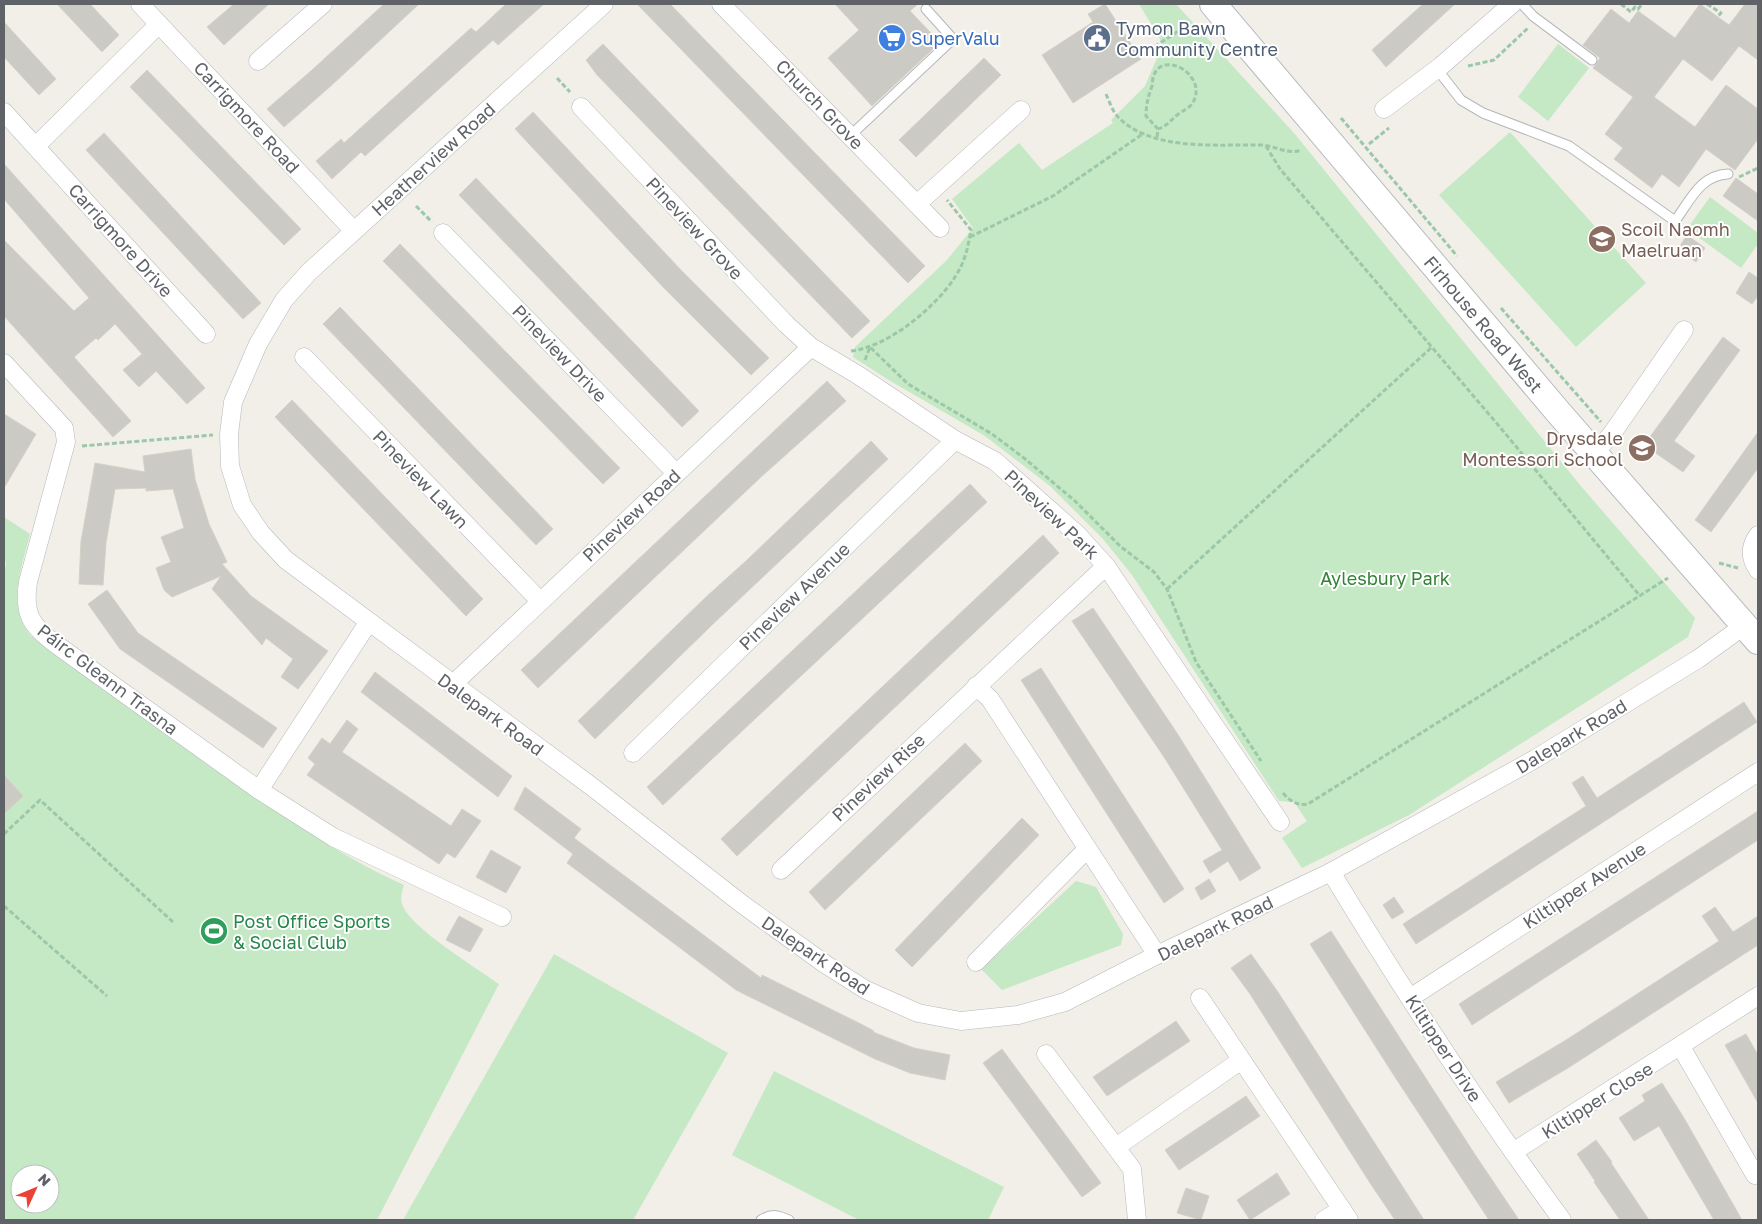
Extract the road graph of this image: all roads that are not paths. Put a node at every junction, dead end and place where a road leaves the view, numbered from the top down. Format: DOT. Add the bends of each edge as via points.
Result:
graph roads {
  1 [pos="140,4"];
  2 [pos="323,4"];
  3 [pos="604,4"];
  4 [pos="721,4"];
  5 [pos="1213,4"];
  6 [pos="1512,4"];
  7 [pos="1522,4"];
  8 [pos="926,8"];
  9 [pos="159,24"];
  10 [pos="1592,60"];
  11 [pos="258,61"];
  12 [pos="1437,69"];
  13 [pos="581,107"];
  14 [pos="1384,109"];
  15 [pos="1021,110"];
  16 [pos="4,112"];
  17 [pos="850,135"];
  18 [pos="36,146"];
  19 [pos="1730,173"];
  20 [pos="917,204"];
  21 [pos="437,228"];
  22 [pos="940,228"];
  23 [pos="354,230"];
  24 [pos="271,322"];
  25 [pos="1684,330"];
  26 [pos="206,334"];
  27 [pos="811,347"];
  28 [pos="304,357"];
  29 [pos="4,363"];
  30 [pos="955,440"];
  31 [pos="1594,453"];
  32 [pos="676,473"];
  33 [pos="1758,535"];
  34 [pos="1106,566"];
  35 [pos="1758,570"];
  36 [pos="540,601"];
  37 [pos="368,623"];
  38 [pos="1751,633"];
  39 [pos="452,685"];
  40 [pos="976,686"];
  41 [pos="633,753"];
  42 [pos="1758,772"];
  43 [pos="259,790"];
  44 [pos="1280,822"];
  45 [pos="1087,849"];
  46 [pos="781,870"];
  47 [pos="1331,872"];
  48 [pos="502,917"];
  49 [pos="1157,955"];
  50 [pos="976,962"];
  51 [pos="1758,996"];
  52 [pos="1200,998"];
  53 [pos="1410,998"];
  54 [pos="1680,1047"];
  55 [pos="1046,1054"];
  56 [pos="1240,1060"];
  57 [pos="1116,1147"];
  58 [pos="1513,1152"];
  59 [pos="1755,1174"];
  60 [pos="1346,1214"];
  61 [pos="761,1220"];
  62 [pos="789,1220"];
  63 [pos="1137,1220"];
  64 [pos="1324,1220"];
  65 [pos="1562,1220"];
  1 -- 9 [label="street, Carrigmore Road"];
  2 -- 11 [label="street"];
  3 -- 23 [label="street, Heatherview Road"];
  4 -- 17 [label="street, Church Grove"];
  5 -- 31 [label="street, Firhouse Road West"];
  6 -- 12 [label="street"];
  7 -- 10 [label="lane"];
  8 -- 17 [label="lane" via="953,39"];
  9 -- 18 [label="street"];
  9 -- 23 [label="street, Carrigmore Road"];
  12 -- 14 [label="street"];
  12 -- 19 [label="lane" via="1461,100 1483,113 1569,146 1675,221 1702,183 1716,174"];
  13 -- 27 [label="street, Pineview Grove"];
  15 -- 20 [label="street"];
  16 -- 18 [label="street, Carrigmore Drive"];
  17 -- 20 [label="street, Church Grove"];
  18 -- 26 [label="street, Carrigmore Drive"];
  20 -- 22 [label="street, Church Grove"];
  21 -- 32 [label="street, Pineview Drive"];
  23 -- 24 [label="street, Heatherview Road" via="309,272 284,300"];
  24 -- 37 [label="street, Dalepark Road" via="233,402 230,466 242,505 261,533 286,560"];
  25 -- 31 [label="street" via="1611,435"];
  27 -- 30 [label="street, Pineview Park"];
  27 -- 32 [label="street, Pineview Road"];
  28 -- 36 [label="street, Pineview Lawn"];
  29 -- 43 [label="street, Páirc Gleann Trasna" via="64,428 73,446 28,582 25,598 31,619 44,635"];
  30 -- 34 [label="street, Pineview Park" via="995,461 1078,534"];
  30 -- 41 [label="street, Pineview Avenue"];
  31 -- 38 [label="street, Firhouse Road West"];
  32 -- 36 [label="street, Pineview Road"];
  33 -- 35 [label="street" via="1753,543 1751,560"];
  34 -- 40 [label="street, Pineview Rise"];
  34 -- 44 [label="street, Pineview Park"];
  36 -- 39 [label="street, Pineview Road"];
  37 -- 39 [label="street, Dalepark Road"];
  37 -- 43 [label="street"];
  38 -- 47 [label="street, Dalepark Road" via="1698,659 1535,759"];
  39 -- 49 [label="street, Dalepark Road" via="825,964 866,990 918,1013 961,1021 1042,1010 1066,1002"];
  40 -- 45 [label="street" via="990,699"];
  40 -- 46 [label="street, Pineview Rise"];
  42 -- 53 [label="street, Kiltipper Avenue"];
  43 -- 48 [label="street, Páirc Gleann Trasna" via="341,842"];
  45 -- 49 [label="street"];
  45 -- 50 [label="street"];
  47 -- 49 [label="street, Dalepark Road"];
  47 -- 53 [label="street, Kiltipper Drive"];
  51 -- 54 [label="street, Kiltipper Close"];
  52 -- 56 [label="street"];
  53 -- 58 [label="street, Kiltipper Drive"];
  54 -- 58 [label="street, Kiltipper Close"];
  54 -- 59 [label="street"];
  55 -- 57 [label="street"];
  56 -- 57 [label="street"];
  56 -- 60 [label="street"];
  57 -- 63 [label="street" via="1132,1169"];
  58 -- 65 [label="street, Kiltipper Drive"];
  60 -- 64 [label="street"];
  61 -- 62 [label="lane" via="776,1214"];
}
